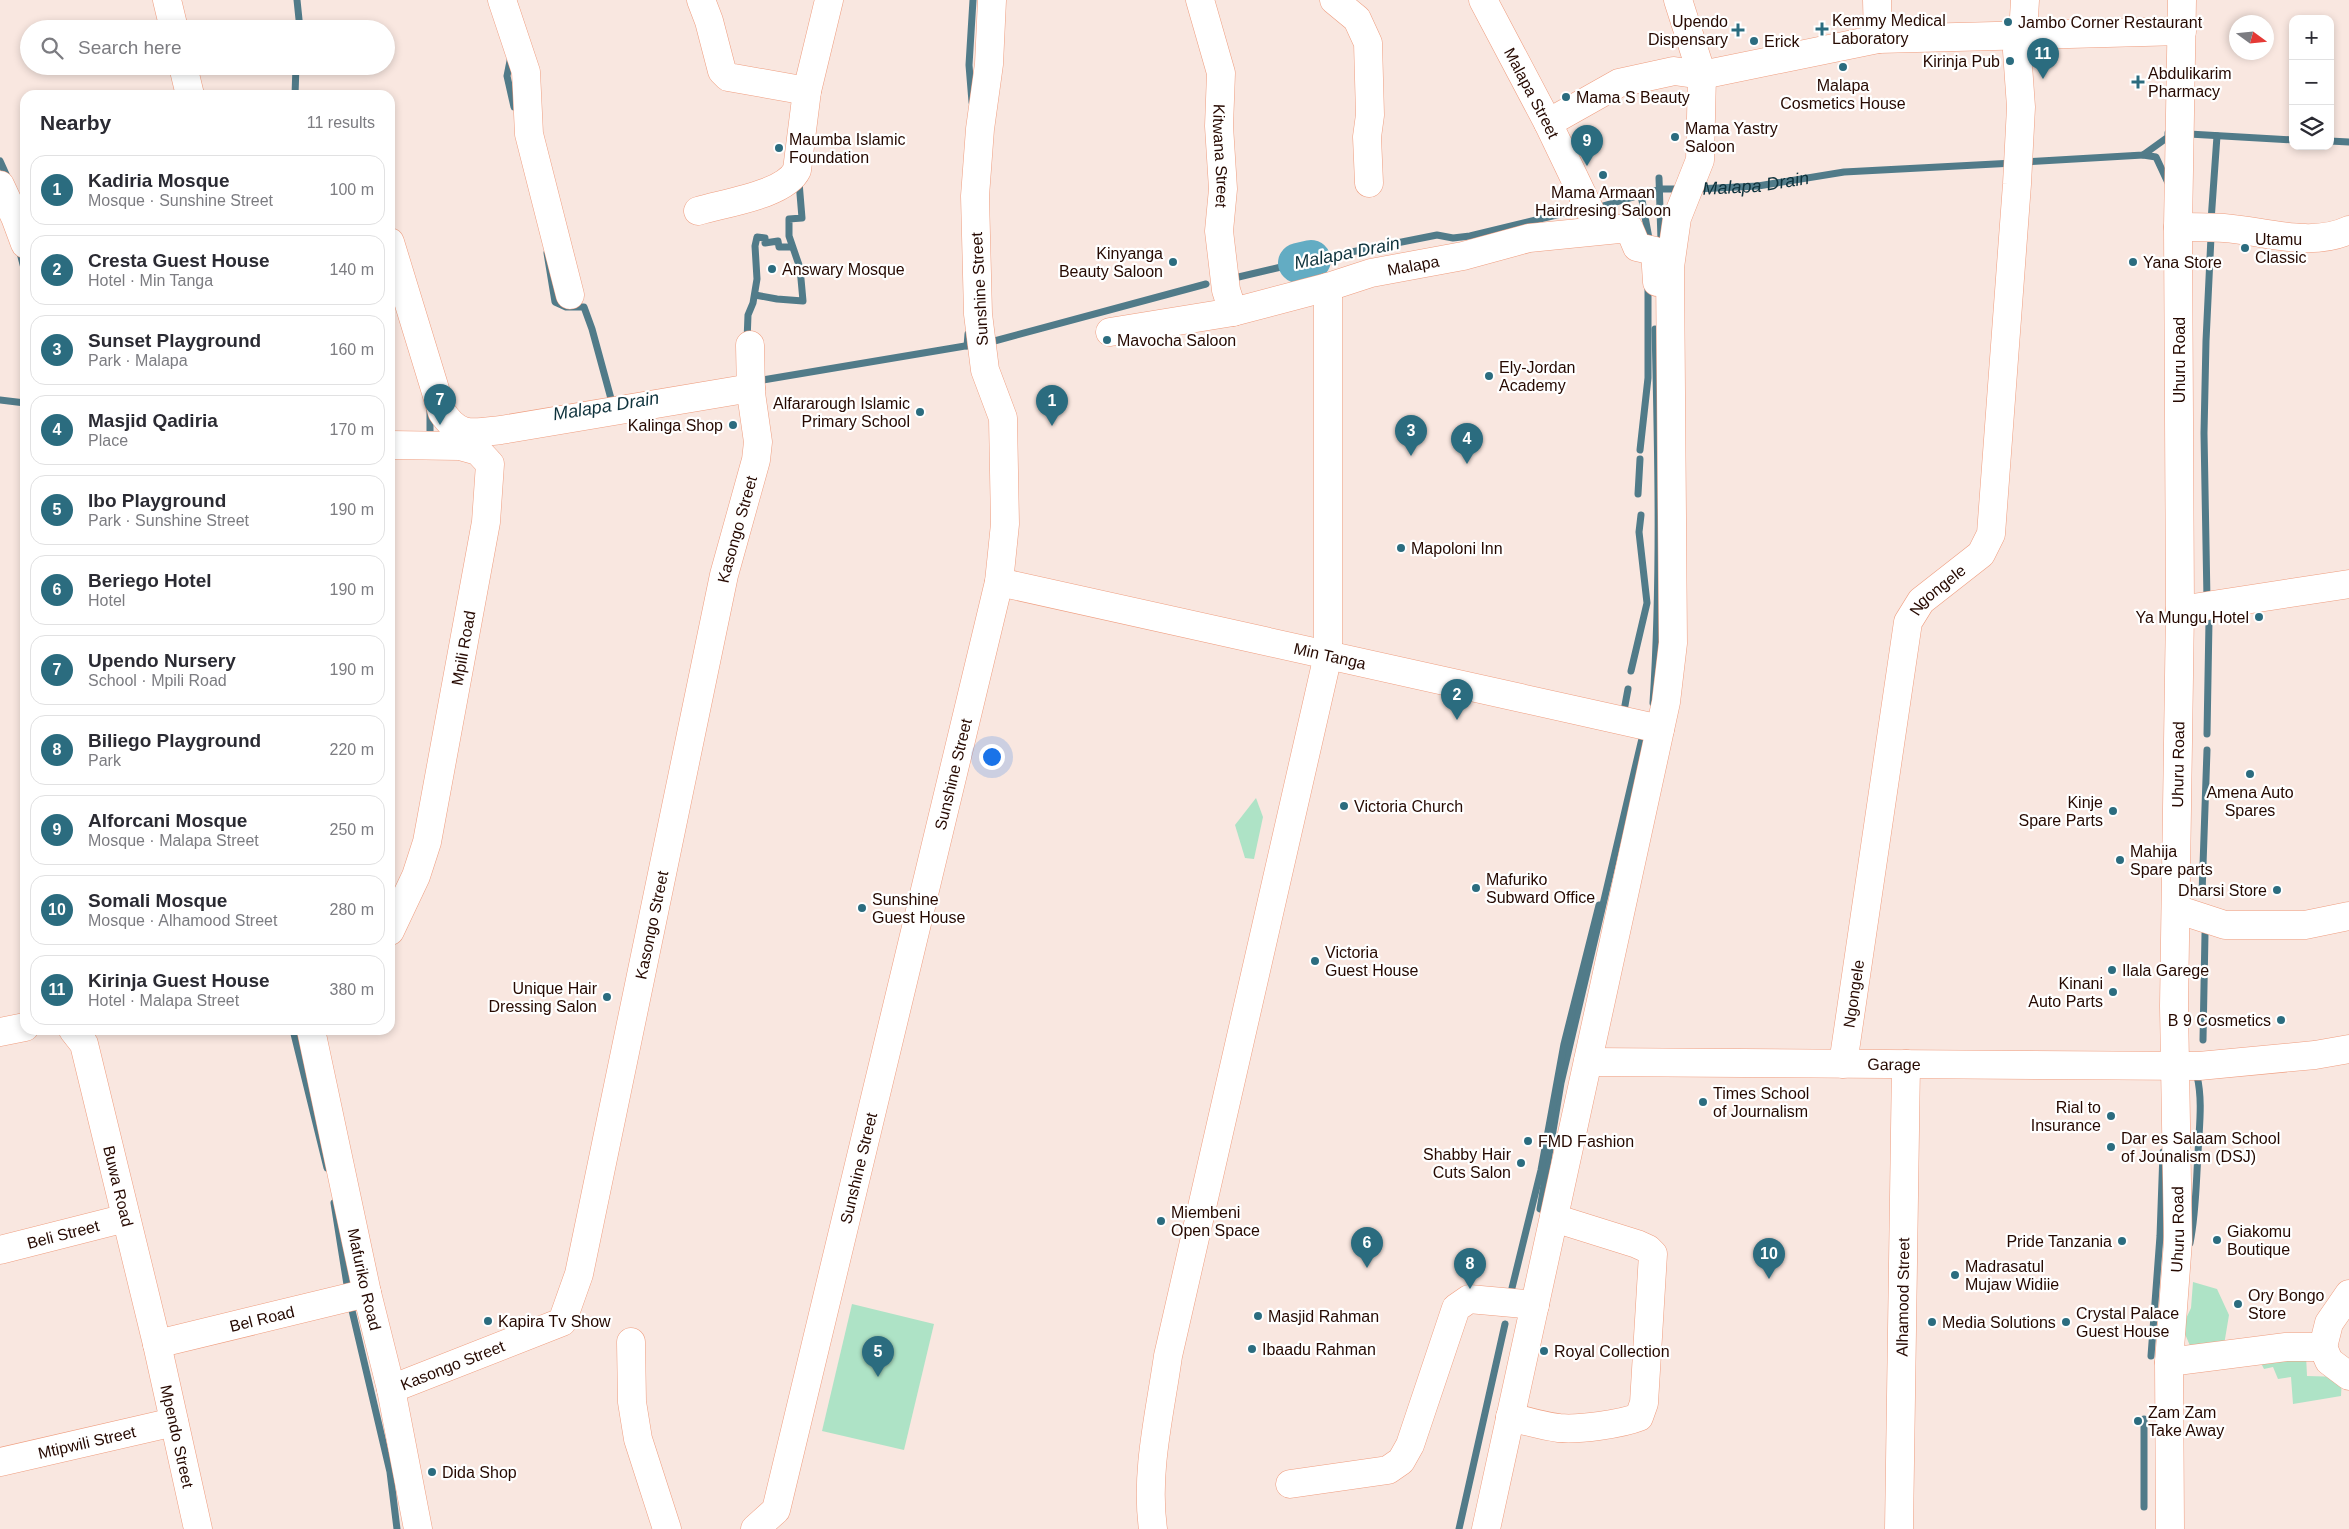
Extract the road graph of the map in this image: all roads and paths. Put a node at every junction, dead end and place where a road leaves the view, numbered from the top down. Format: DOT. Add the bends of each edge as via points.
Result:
graph roads {
  1 [pos="167,0"];
  2 [pos="502,0"];
  3 [pos="701,0"];
  4 [pos="829,0"];
  5 [pos="992,0"];
  6 [pos="1200,0"];
  7 [pos="1334,0"];
  8 [pos="1483,0"];
  9 [pos="1678,0"];
  10 [pos="1877,0"];
  11 [pos="2025,0"];
  12 [pos="2182,0"];
  13 [pos="172,20"];
  14 [pos="2182,31"];
  15 [pos="2024,35"];
  16 [pos="1878,39"];
  17 [pos="185,75"];
  18 [pos="1702,76"];
  19 [pos="189,90"];
  20 [pos="807,91"];
  21 [pos="1548,123"];
  22 [pos="1369,183"];
  23 [pos="0,185"];
  24 [pos="698,211"];
  25 [pos="1596,223"];
  26 [pos="2178,226"];
  27 [pos="20,230"];
  28 [pos="2349,230"];
  29 [pos="1656,256"];
  30 [pos="395,258"];
  31 [pos="1328,287"];
  32 [pos="570,295"];
  33 [pos="1233,312"];
  34 [pos="1110,332"];
  35 [pos="750,345"];
  36 [pos="751,388"];
  37 [pos="395,445"];
  38 [pos="999,582"];
  39 [pos="2349,584"];
  40 [pos="2180,610"];
  41 [pos="1328,655"];
  42 [pos="1660,729"];
  43 [pos="2176,909"];
  44 [pos="2349,916"];
  45 [pos="395,920"];
  46 [pos="20,1029"];
  47 [pos="0,1032"];
  48 [pos="77,1035"];
  49 [pos="312,1035"];
  50 [pos="2349,1049"];
  51 [pos="1588,1062"];
  52 [pos="1843,1064"];
  53 [pos="1906,1064"];
  54 [pos="2188,1066"];
  55 [pos="126,1218"];
  56 [pos="1554,1218"];
  57 [pos="0,1250"];
  58 [pos="366,1294"];
  59 [pos="2349,1294"];
  60 [pos="1535,1305"];
  61 [pos="631,1342"];
  62 [pos="157,1344"];
  63 [pos="2323,1347"];
  64 [pos="2169,1362"];
  65 [pos="2349,1376"];
  66 [pos="390,1389"];
  67 [pos="1510,1417"];
  68 [pos="174,1422"];
  69 [pos="0,1462"];
  70 [pos="1290,1484"];
  71 [pos="198,1529"];
  72 [pos="418,1529"];
  73 [pos="667,1529"];
  74 [pos="756,1529"];
  75 [pos="1153,1529"];
  76 [pos="1486,1529"];
  77 [pos="1899,1529"];
  78 [pos="2170,1529"];
  1 -- 13 [label="street"];
  2 -- 32 [label="street" via="526,72 529,134"];
  3 -- 20 [label="street" via="722,71 728,77"];
  4 -- 20 [label="street"];
  5 -- 38 [label="street, Sunshine Street" via="989,64 975,196 978,314 985,370 1003,418 1005,524"];
  6 -- 33 [label="street, Kitwana Street" via="1221,73 1219,126 1223,189 1219,231 1226,290"];
  7 -- 22 [label="street" via="1357,19 1368,43"];
  8 -- 21 [label="street, Malapa Street"];
  9 -- 18 [label="street"];
  10 -- 16 [label="street"];
  11 -- 15 [label="street"];
  12 -- 14 [label="street, Uhuru Road"];
  14 -- 15 [label="street"];
  14 -- 26 [label="street, Uhuru Road"];
  15 -- 16 [label="street"];
  15 -- 52 [label="street, Ngongele" via="2017,51 2021,107 2017,184 1991,534 1981,554 1921,601 1908,622"];
  16 -- 18 [label="street"];
  17 -- 19 [label="street"];
  18 -- 21 [label="street" via="1674,71 1619,83"];
  18 -- 29 [label="street" via="1700,160 1677,218"];
  20 -- 24 [label="street" via="797,170 793,178 775,189"];
  21 -- 25 [label="street, Malapa Street"];
  23 -- 27 [label="street"];
  26 -- 28 [label="street" via="2308,238 2336,236"];
  26 -- 40 [label="street, Uhuru Road"];
  29 -- 31 [label="street, Malapa" via="1637,247 1629,228 1529,238 1463,256 1371,273"];
  29 -- 42 [label="street" via="1673,642"];
  30 -- 36 [label="street" via="442,412 457,429 477,432 501,430"];
  31 -- 33 [label="street, Malapa"];
  31 -- 41 [label="street"];
  33 -- 34 [label="street, Malapa"];
  35 -- 36 [label="street, Kasongo Street"];
  36 -- 66 [label="street, Kasongo Street" via="758,442 756,460 724,575 579,1274 562,1322"];
  37 -- 45 [label="street, Mpili Road" via="460,446 478,450 490,464 486,522 427,842 416,876"];
  38 -- 41 [label="street, Min Tanga"];
  38 -- 74 [label="street, Sunshine Street" via="776,1510"];
  39 -- 40 [label="street"];
  40 -- 43 [label="street, Uhuru Road"];
  41 -- 42 [label="street, Min Tanga"];
  41 -- 75 [label="street" via="1168,1356 1152,1466 1150,1503"];
  42 -- 51 [label="street"];
  43 -- 44 [label="street" via="2225,925 2305,925"];
  43 -- 54 [label="street, Uhuru Road" via="2174,1006"];
  46 -- 47 [label="street"];
  48 -- 55 [label="street, Buwa Road" via="84,1044"];
  49 -- 58 [label="street, Mafuriko Road"];
  50 -- 54 [label="street, Garage"];
  51 -- 52 [label="street, Garage"];
  51 -- 56 [label="street"];
  52 -- 53 [label="street, Garage"];
  53 -- 54 [label="street, Garage"];
  53 -- 77 [label="street, Alhamood Street"];
  54 -- 64 [label="street, Uhuru Road"];
  55 -- 57 [label="street, Beli Street"];
  55 -- 62 [label="street, Buwa Road"];
  56 -- 60 [label="street"];
  56 -- 67 [label="street" via="1637,1244 1653,1254 1644,1403 1639,1417 1595,1425 1560,1428"];
  58 -- 62 [label="street, Bel Road"];
  58 -- 66 [label="street, Mafuriko Road"];
  59 -- 63 [label="street" via="2329,1322"];
  60 -- 67 [label="street"];
  60 -- 70 [label="street" via="1469,1299 1456,1308 1410,1445 1401,1460 1388,1470"];
  61 -- 73 [label="street" via="632,1402 638,1439"];
  62 -- 68 [label="street, Mpendo Street"];
  63 -- 64 [label="street" via="2286,1347"];
  63 -- 65 [label="street" via="2329,1361"];
  64 -- 78 [label="street, Uhuru Road"];
  66 -- 72 [label="street, Mafuriko Road"];
  67 -- 76 [label="street"];
  68 -- 69 [label="street, Mtipwili Street"];
  68 -- 71 [label="street, Mpendo Street"];
}
